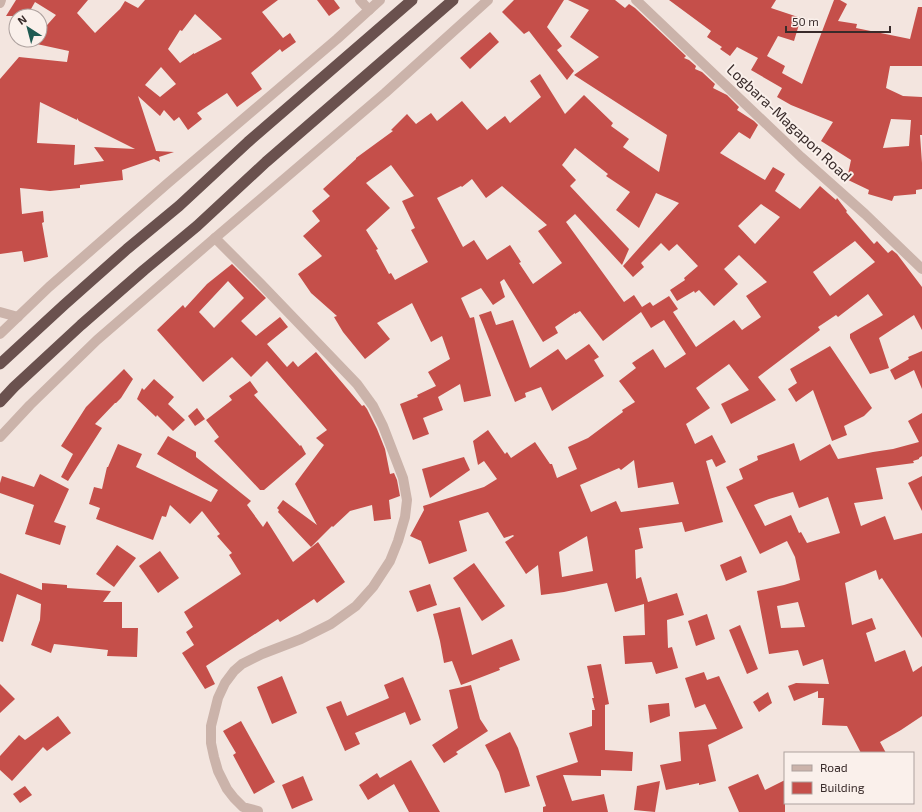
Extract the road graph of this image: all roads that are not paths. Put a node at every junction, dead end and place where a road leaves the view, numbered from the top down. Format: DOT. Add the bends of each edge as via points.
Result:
graph roads {
  1 [pos="360,0"];
  2 [pos="380,0"];
  3 [pos="412,0"];
  4 [pos="453,0"];
  5 [pos="488,0"];
  6 [pos="636,0"];
  7 [pos="369,10"];
  8 [pos="215,238"];
  9 [pos="922,269"];
  10 [pos="0,312"];
  11 [pos="18,317"];
  12 [pos="0,334"];
  13 [pos="0,364"];
  14 [pos="0,402"];
  15 [pos="0,437"];
  16 [pos="258,811"];
  1 -- 7 [label="street"];
  2 -- 7 [label="street"];
  3 -- 13 [label="highway" via="248,142"];
  4 -- 14 [label="highway" via="81,325"];
  5 -- 8 [label="street" via="385,93"];
  6 -- 9 [label="street, Logbara-Magapon Road"];
  7 -- 11 [label="street" via="49,287"];
  8 -- 15 [label="street" via="97,340"];
  8 -- 16 [label="street" via="357,384 373,406 383,426 403,478 406,500 405,517 390,561 373,587 356,606 331,624 242,664 225,683 218,698 211,726 214,757 227,789 234,798 243,807"];
  10 -- 11 [label="street"];
  11 -- 12 [label="street"];
}
